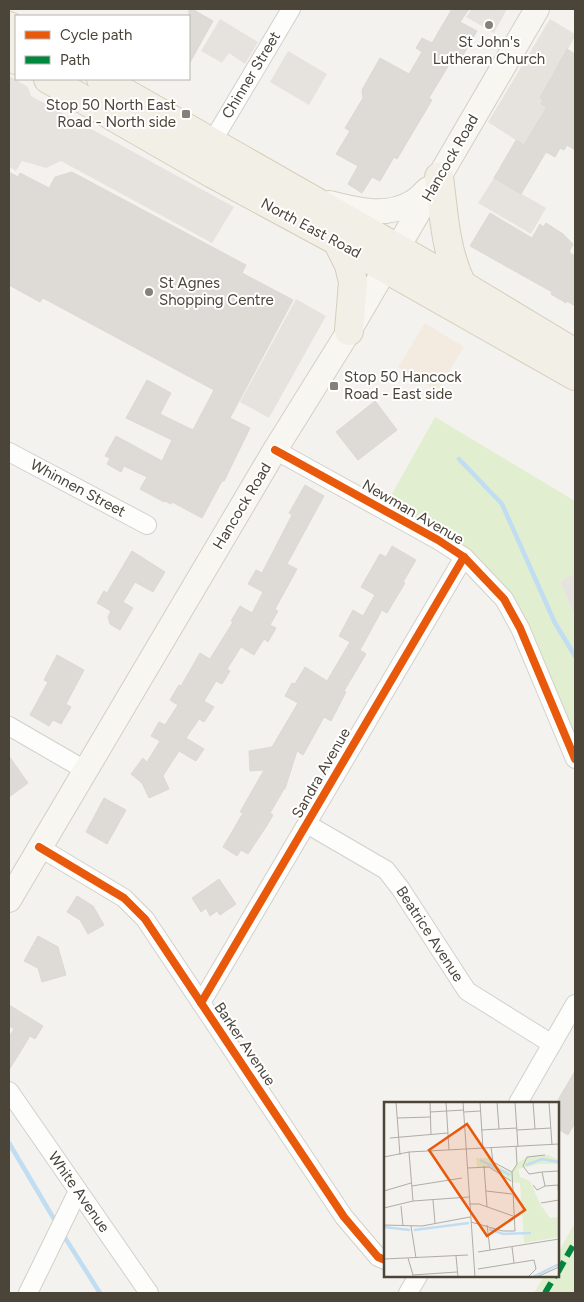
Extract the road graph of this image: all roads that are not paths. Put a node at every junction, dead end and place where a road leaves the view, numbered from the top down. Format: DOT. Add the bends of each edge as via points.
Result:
graph roads {
  1 [pos="291,9"];
  2 [pos="537,9"];
  3 [pos="103,80"];
  4 [pos="56,81"];
  5 [pos="212,142"];
  6 [pos="439,177"];
  7 [pos="310,198"];
  8 [pos="337,241"];
  9 [pos="392,258"];
  10 [pos="462,285"];
  11 [pos="349,331"];
  12 [pos="573,364"];
  13 [pos="275,450"];
  14 [pos="9,452"];
  15 [pos="147,524"];
  16 [pos="464,557"];
  17 [pos="9,726"];
  18 [pos="575,759"];
  19 [pos="85,770"];
  20 [pos="307,824"];
  21 [pos="39,847"];
  22 [pos="9,900"];
  23 [pos="201,1003"];
  24 [pos="575,1004"];
  25 [pos="552,1044"];
  26 [pos="9,1091"];
  27 [pos="519,1102"];
  28 [pos="78,1192"];
  29 [pos="384,1260"];
  30 [pos="416,1277"];
  31 [pos="28,1293"];
  32 [pos="149,1293"];
  33 [pos="408,1293"];
  1 -- 5 [label="street, Chinner Street"];
  2 -- 6 [label="main road, Hancock Road"];
  3 -- 5 [label="main road, North East Road"];
  4 -- 8 [label="main road, North East Road" via="237,188"];
  5 -- 7 [label="main road, North East Road"];
  6 -- 7 [label="main road" via="414,202 391,211 359,211"];
  6 -- 9 [label="main road, Hancock Road"];
  6 -- 10 [label="main road" via="447,243"];
  7 -- 9 [label="main road, North East Road"];
  8 -- 9 [label="main road, North East Road"];
  8 -- 11 [label="main road" via="353,282"];
  9 -- 10 [label="main road, North East Road"];
  9 -- 11 [label="main road, Hancock Road"];
  9 -- 12 [label="main road, North East Road"];
  10 -- 12 [label="main road, North East Road"];
  11 -- 13 [label="main road, Hancock Road"];
  13 -- 16 [label="street, Newman Avenue"];
  13 -- 19 [label="main road, Hancock Road"];
  14 -- 15 [label="street, Whinnen Street"];
  16 -- 18 [label="street, Newman Avenue" via="504,599 520,628"];
  16 -- 20 [label="street, Sandra Avenue"];
  17 -- 19 [label="street"];
  19 -- 21 [label="main road, Hancock Road"];
  20 -- 23 [label="street, Sandra Avenue"];
  20 -- 25 [label="street, Beatrice Avenue" via="386,870 467,991"];
  21 -- 22 [label="main road, Hancock Road"];
  21 -- 23 [label="street, Barker Avenue" via="124,898 145,919"];
  23 -- 29 [label="street, Barker Avenue" via="344,1217 378,1257"];
  24 -- 25 [label="street"];
  25 -- 27 [label="street"];
  26 -- 28 [label="street, White Avenue"];
  28 -- 31 [label="street"];
  28 -- 32 [label="street, White Avenue"];
  30 -- 33 [label="street"];
}
